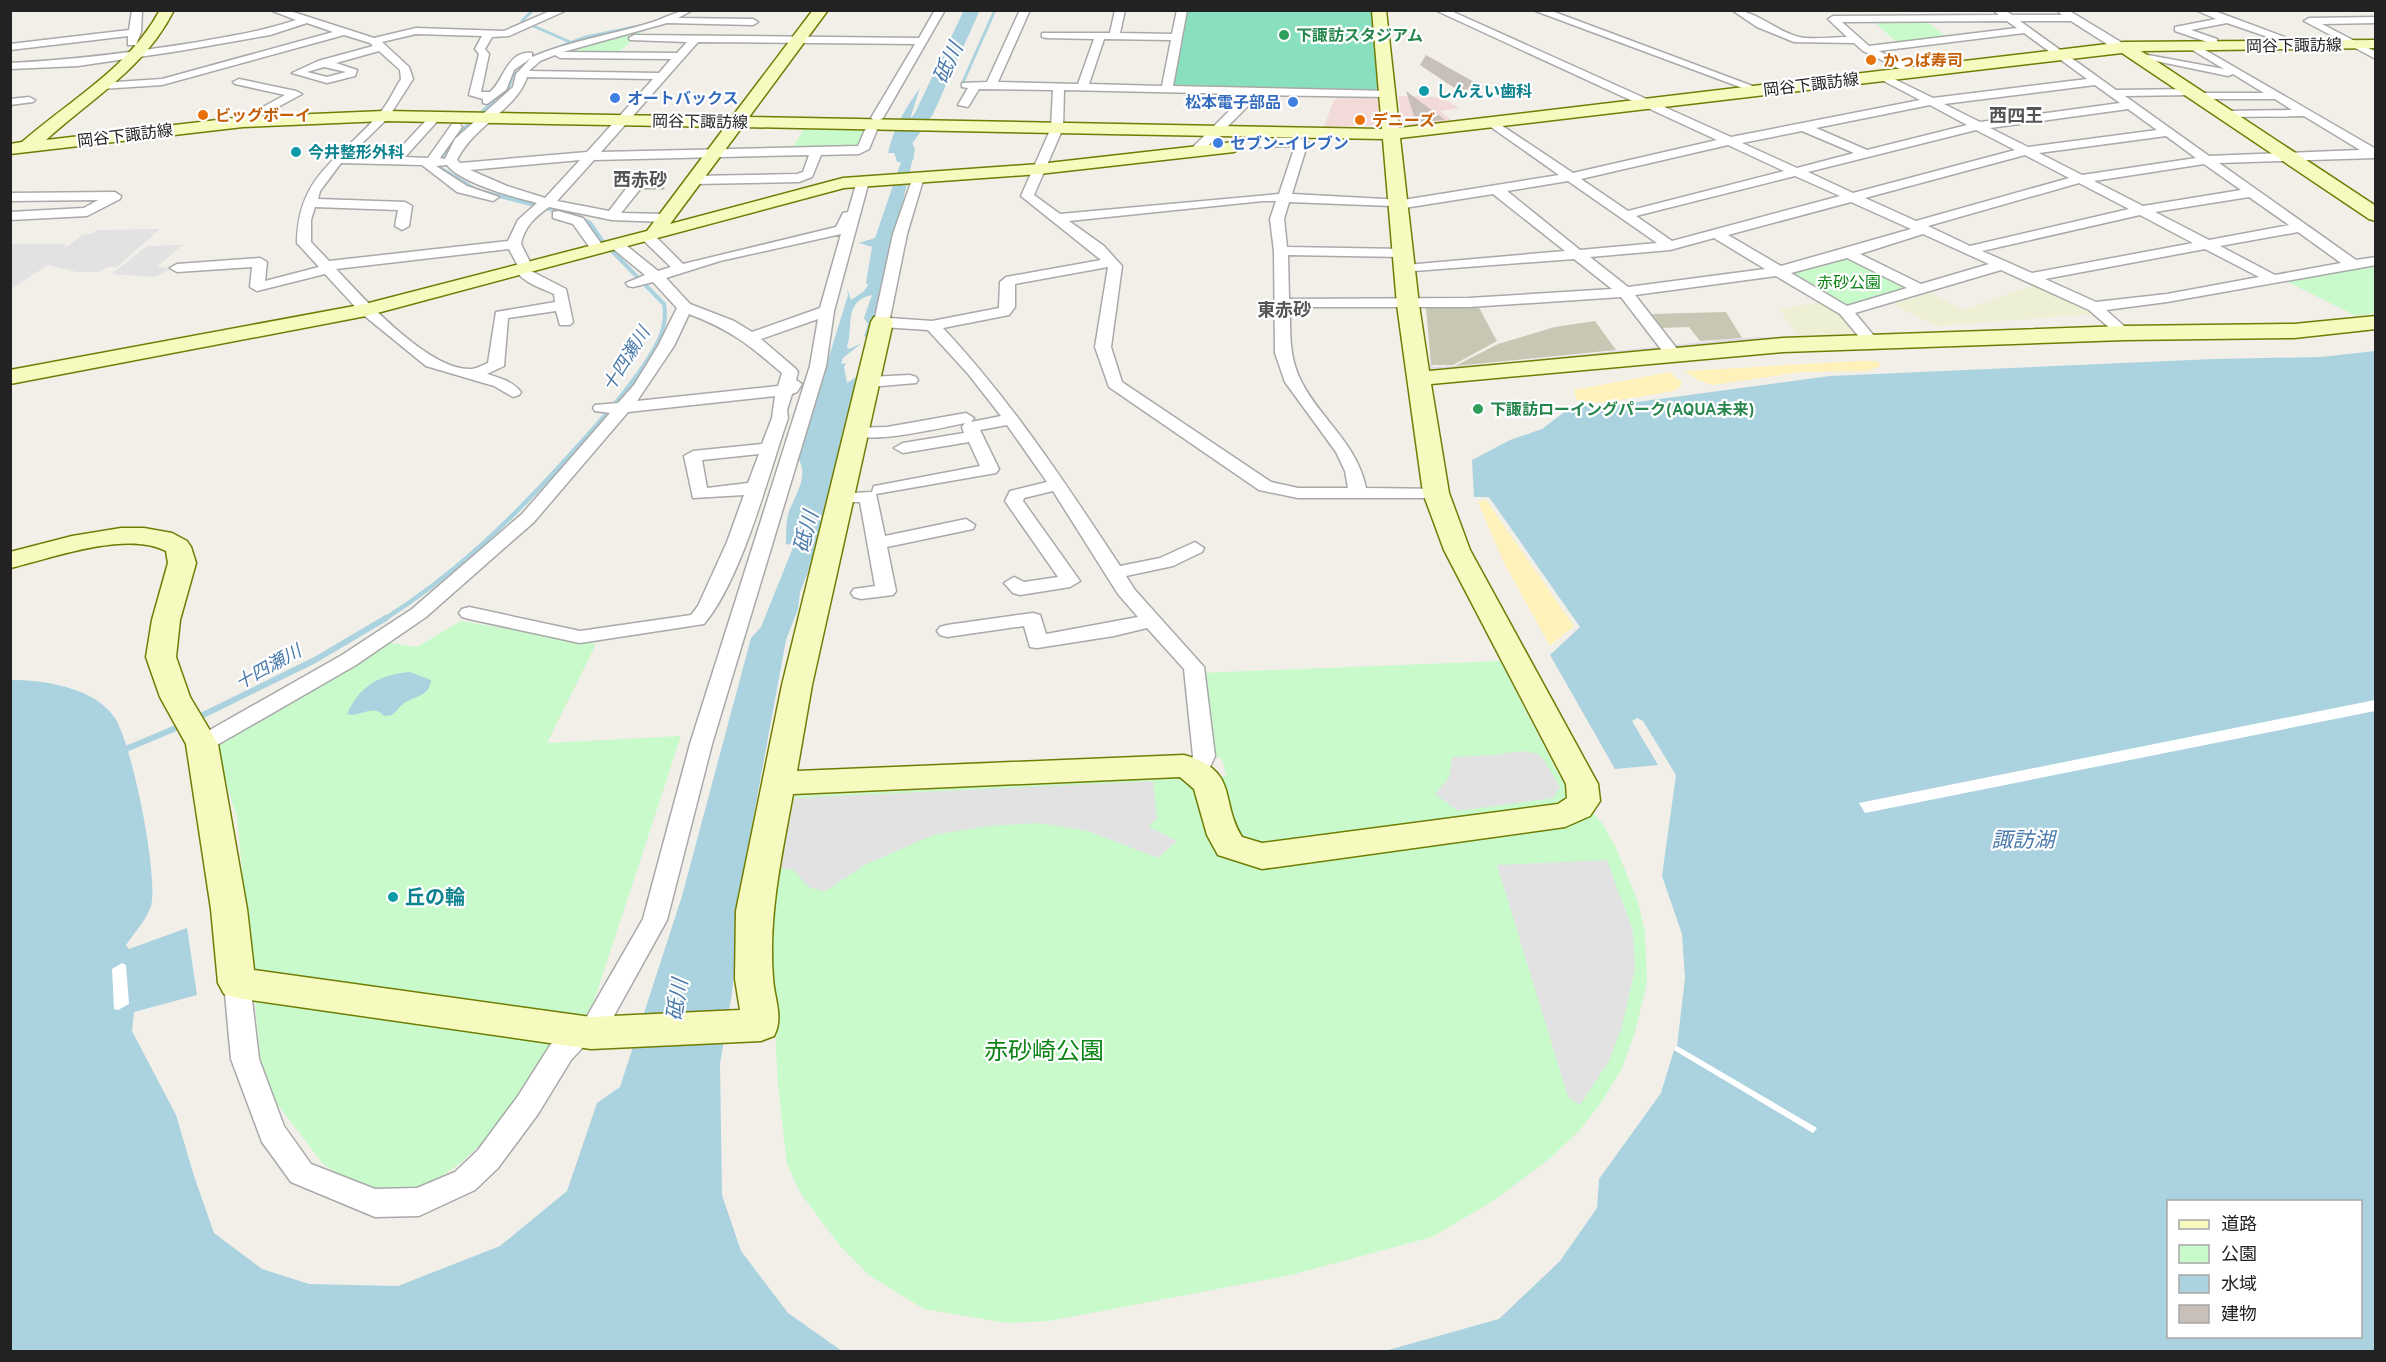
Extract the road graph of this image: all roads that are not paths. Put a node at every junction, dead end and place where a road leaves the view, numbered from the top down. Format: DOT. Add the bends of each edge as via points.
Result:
graph roads {
  1 [pos="137,10"];
  2 [pos="167,10"];
  3 [pos="275,10"];
  4 [pos="562,10"];
  5 [pos="677,10"];
  6 [pos="688,10"];
  7 [pos="763,10"];
  8 [pos="821,10"];
  9 [pos="940,10"];
  10 [pos="1025,10"];
  11 [pos="1120,10"];
  12 [pos="1182,10"];
  13 [pos="1379,10"];
  14 [pos="1440,10"];
  15 [pos="1538,10"];
  16 [pos="1737,10"];
  17 [pos="1823,10"];
  18 [pos="1998,10"];
  19 [pos="2061,10"];
  20 [pos="2201,10"];
  21 [pos="2009,18"];
  22 [pos="2072,18"];
  23 [pos="1833,19"];
  24 [pos="1925,19"];
  25 [pos="2228,19"];
  26 [pos="306,20"];
  27 [pos="2376,20"];
  28 [pos="666,21"];
  29 [pos="753,22"];
  30 [pos="647,26"];
  31 [pos="2026,30"];
  32 [pos="136,32"];
  33 [pos="344,32"];
  34 [pos="436,32"];
  35 [pos="604,33"];
  36 [pos="488,34"];
  37 [pos="1046,35"];
  38 [pos="1100,36"];
  39 [pos="1114,36"];
  40 [pos="1177,37"];
  41 [pos="696,38"];
  42 [pos="739,39"];
  43 [pos="1949,39"];
  44 [pos="800,40"];
  45 [pos="1857,40"];
  46 [pos="922,41"];
  47 [pos="12,43"];
  48 [pos="379,44"];
  49 [pos="2354,44"];
  50 [pos="2376,44"];
  51 [pos="432,45"];
  52 [pos="2301,45"];
  53 [pos="2193,46"];
  54 [pos="2224,46"];
  55 [pos="137,48"];
  56 [pos="1867,49"];
  57 [pos="2131,52"];
  58 [pos="544,55"];
  59 [pos="2062,55"];
  60 [pos="679,56"];
  61 [pos="2376,56"];
  62 [pos="322,63"];
  63 [pos="10,66"];
  64 [pos="1912,72"];
  65 [pos="521,74"];
  66 [pos="661,76"];
  67 [pos="1882,76"];
  68 [pos="2244,76"];
  69 [pos="2098,81"];
  70 [pos="162,82"];
  71 [pos="239,82"];
  72 [pos="100,86"];
  73 [pos="991,86"];
  74 [pos="1082,88"];
  75 [pos="1105,88"];
  76 [pos="1167,90"];
  77 [pos="1256,91"];
  78 [pos="1760,91"];
  79 [pos="1059,93"];
  80 [pos="2115,93"];
  81 [pos="1388,94"];
  82 [pos="2194,94"];
  83 [pos="122,96"];
  84 [pos="493,96"];
  85 [pos="2278,96"];
  86 [pos="29,100"];
  87 [pos="10,102"];
  88 [pos="1930,102"];
  89 [pos="1647,104"];
  90 [pos="964,105"];
  91 [pos="2131,105"];
  92 [pos="2306,113"];
  93 [pos="2224,114"];
  94 [pos="384,116"];
  95 [pos="436,116"];
  96 [pos="476,117"];
  97 [pos="622,119"];
  98 [pos="243,122"];
  99 [pos="738,122"];
  100 [pos="1492,123"];
  101 [pos="880,124"];
  102 [pos="1802,126"];
  103 [pos="1976,126"];
  104 [pos="1057,128"];
  105 [pos="1216,130"];
  106 [pos="2169,132"];
  107 [pos="1390,134"];
  108 [pos="1265,138"];
  109 [pos="1726,142"];
  110 [pos="19,148"];
  111 [pos="1196,151"];
  112 [pos="2025,151"];
  113 [pos="816,152"];
  114 [pos="714,154"];
  115 [pos="1866,154"];
  116 [pos="2375,154"];
  117 [pos="2286,155"];
  118 [pos="588,156"];
  119 [pos="338,159"];
  120 [pos="2205,160"];
  121 [pos="395,161"];
  122 [pos="10,163"];
  123 [pos="442,163"];
  124 [pos="1040,169"];
  125 [pos="1794,172"];
  126 [pos="1572,177"];
  127 [pos="914,178"];
  128 [pos="2080,179"];
  129 [pos="694,180"];
  130 [pos="868,181"];
  131 [pos="482,183"];
  132 [pos="658,185"];
  133 [pos="464,189"];
  134 [pos="1497,190"];
  135 [pos="2253,192"];
  136 [pos="1285,196"];
  137 [pos="10,197"];
  138 [pos="1851,198"];
  139 [pos="310,203"];
  140 [pos="1398,203"];
  141 [pos="542,205"];
  142 [pos="2140,210"];
  143 [pos="1626,215"];
  144 [pos="2376,215"];
  145 [pos="10,216"];
  146 [pos="612,216"];
  147 [pos="855,216"];
  148 [pos="1058,218"];
  149 [pos="402,226"];
  150 [pos="2300,226"];
  151 [pos="1919,228"];
  152 [pos="657,230"];
  153 [pos="1717,234"];
  154 [pos="514,244"];
  155 [pos="2206,245"];
  156 [pos="1671,246"];
  157 [pos="608,247"];
  158 [pos="1969,250"];
  159 [pos="1281,251"];
  160 [pos="1847,253"];
  161 [pos="1576,254"];
  162 [pos="1404,261"];
  163 [pos="2376,261"];
  164 [pos="1112,262"];
  165 [pos="2002,265"];
  166 [pos="2353,265"];
  167 [pos="328,267"];
  168 [pos="177,268"];
  169 [pos="523,269"];
  170 [pos="681,269"];
  171 [pos="1779,271"];
  172 [pos="655,277"];
  173 [pos="2030,278"];
  174 [pos="2275,280"];
  175 [pos="634,283"];
  176 [pos="1922,290"];
  177 [pos="1625,292"];
  178 [pos="1283,303"];
  179 [pos="563,305"];
  180 [pos="1408,305"];
  181 [pos="685,307"];
  182 [pos="2094,307"];
  183 [pos="366,310"];
  184 [pos="827,311"];
  185 [pos="1845,311"];
  186 [pos="2376,321"];
  187 [pos="565,322"];
  188 [pos="882,322"];
  189 [pos="932,326"];
  190 [pos="2124,333"];
  191 [pos="750,338"];
  192 [pos="1871,342"];
  193 [pos="1673,354"];
  194 [pos="818,366"];
  195 [pos="472,374"];
  196 [pos="10,377"];
  197 [pos="1419,378"];
  198 [pos="910,380"];
  199 [pos="869,382"];
  200 [pos="784,390"];
  201 [pos="513,392"];
  202 [pos="807,403"];
  203 [pos="611,408"];
  204 [pos="780,418"];
  205 [pos="966,418"];
  206 [pos="1012,419"];
  207 [pos="858,432"];
  208 [pos="975,436"];
  209 [pos="769,448"];
  210 [pos="903,448"];
  211 [pos="1055,485"];
  212 [pos="755,488"];
  213 [pos="880,490"];
  214 [pos="1358,492"];
  215 [pos="1436,493"];
  216 [pos="840,498"];
  217 [pos="966,525"];
  218 [pos="876,544"];
  219 [pos="1195,548"];
  220 [pos="10,560"];
  221 [pos="1114,573"];
  222 [pos="1014,583"];
  223 [pos="861,593"];
  224 [pos="469,613"];
  225 [pos="1149,621"];
  226 [pos="946,631"];
  227 [pos="200,740"];
  228 [pos="1198,770"];
  229 [pos="779,783"];
  230 [pos="237,983"];
  231 [pos="603,1032"];
  1 -- 32 [label="street"];
  2 -- 55 [label="street" via="161,25"];
  3 -- 26 [label="street"];
  4 -- 36 [label="street" via="536,26 513,33"];
  5 -- 35 [label="street" via="650,22"];
  6 -- 28 [label="street"];
  7 -- 29 [label="street"];
  8 -- 44 [label="street"];
  9 -- 46 [label="street"];
  10 -- 73 [label="street"];
  11 -- 39 [label="street"];
  12 -- 40 [label="street"];
  13 -- 81 [label="street"];
  14 -- 89 [label="street"];
  15 -- 78 [label="street"];
  16 -- 45 [label="street" via="1798,40"];
  17 -- 23 [label="street"];
  18 -- 21 [label="street"];
  19 -- 22 [label="street"];
  20 -- 25 [label="street"];
  21 -- 22 [label="street"];
  21 -- 24 [label="street"];
  21 -- 31 [label="street"];
  22 -- 57 [label="street"];
  23 -- 24 [label="street"];
  23 -- 45 [label="street"];
  24 -- 43 [label="street"];
  25 -- 52 [label="street"];
  25 -- 54 [label="street" via="2179,29"];
  26 -- 33 [label="street"];
  26 -- 55 [label="street" via="270,32"];
  27 -- 49 [label="street" via="2309,21"];
  28 -- 29 [label="street"];
  28 -- 30 [label="street"];
  29 -- 42 [label="street"];
  30 -- 35 [label="street"];
  30 -- 41 [label="street" via="634,38"];
  31 -- 43 [label="street"];
  31 -- 59 [label="street"];
  32 -- 47 [label="street" via="68,33"];
  32 -- 55 [label="street"];
  33 -- 48 [label="street"];
  33 -- 70 [label="street"];
  34 -- 36 [label="street"];
  34 -- 48 [label="street" via="416,31"];
  34 -- 51 [label="street"];
  35 -- 58 [label="street"];
  35 -- 84 [label="street" via="565,38 531,53 507,71 502,88"];
  36 -- 84 [label="street" via="480,49 484,54 475,95"];
  37 -- 38 [label="street"];
  38 -- 39 [label="street"];
  38 -- 74 [label="street"];
  39 -- 40 [label="street"];
  40 -- 76 [label="street"];
  41 -- 42 [label="street"];
  41 -- 60 [label="street"];
  42 -- 44 [label="street"];
  43 -- 56 [label="street"];
  44 -- 46 [label="street"];
  44 -- 99 [label="street"];
  45 -- 56 [label="street"];
  46 -- 101 [label="street"];
  48 -- 62 [label="street"];
  48 -- 94 [label="street" via="405,69 407,79"];
  49 -- 50 [label="street, 岡谷下諏訪線"];
  49 -- 52 [label="street, 岡谷下諏訪線"];
  49 -- 61 [label="street"];
  52 -- 54 [label="street, 岡谷下諏訪線"];
  53 -- 54 [label="street, 岡谷下諏訪線"];
  53 -- 57 [label="street, 岡谷下諏訪線"];
  53 -- 68 [label="street"];
  55 -- 63 [label="street" via="78,63"];
  55 -- 72 [label="street"];
  56 -- 64 [label="street"];
  57 -- 59 [label="street, 岡谷下諏訪線"];
  57 -- 68 [label="street"];
  57 -- 82 [label="street"];
  58 -- 60 [label="street"];
  58 -- 65 [label="street"];
  59 -- 64 [label="street, 岡谷下諏訪線"];
  59 -- 69 [label="street"];
  60 -- 66 [label="street"];
  64 -- 67 [label="street, 岡谷下諏訪線"];
  65 -- 66 [label="street"];
  65 -- 96 [label="street" via="518,88"];
  66 -- 97 [label="street"];
  67 -- 78 [label="street, 岡谷下諏訪線"];
  67 -- 88 [label="street"];
  68 -- 85 [label="street"];
  69 -- 80 [label="street"];
  69 -- 88 [label="street"];
  70 -- 72 [label="street"];
  70 -- 83 [label="street"];
  71 -- 98 [label="street" via="296,94"];
  72 -- 110 [label="street"];
  73 -- 79 [label="street"];
  73 -- 90 [label="street" via="970,85"];
  74 -- 75 [label="street"];
  74 -- 79 [label="street"];
  75 -- 76 [label="street"];
  75 -- 79 [label="street" via="1104,98"];
  76 -- 77 [label="street"];
  77 -- 81 [label="street"];
  77 -- 105 [label="street"];
  78 -- 89 [label="street, 岡谷下諏訪線"];
  79 -- 104 [label="street"];
  80 -- 82 [label="street"];
  80 -- 91 [label="street"];
  81 -- 107 [label="street"];
  82 -- 85 [label="street"];
  82 -- 93 [label="street"];
  84 -- 96 [label="street"];
  85 -- 92 [label="street"];
  86 -- 87 [label="street"];
  88 -- 102 [label="street"];
  88 -- 103 [label="street"];
  89 -- 100 [label="street, 岡谷下諏訪線"];
  89 -- 109 [label="street"];
  91 -- 103 [label="street"];
  91 -- 106 [label="street"];
  92 -- 93 [label="street"];
  92 -- 116 [label="street"];
  93 -- 117 [label="street"];
  94 -- 95 [label="street, 岡谷下諏訪線"];
  94 -- 98 [label="street, 岡谷下諏訪線"];
  94 -- 119 [label="street"];
  95 -- 96 [label="street, 岡谷下諏訪線"];
  95 -- 121 [label="street"];
  96 -- 97 [label="street, 岡谷下諏訪線"];
  96 -- 123 [label="street"];
  96 -- 123 [label="street" via="446,138"];
  97 -- 99 [label="street, 岡谷下諏訪線"];
  97 -- 118 [label="street"];
  98 -- 110 [label="street, 岡谷下諏訪線"];
  99 -- 101 [label="street, 岡谷下諏訪線"];
  99 -- 114 [label="street"];
  100 -- 107 [label="street, 岡谷下諏訪線"];
  100 -- 126 [label="street"];
  101 -- 104 [label="street, 岡谷下諏訪線"];
  101 -- 113 [label="street" via="863,149"];
  102 -- 109 [label="street"];
  102 -- 115 [label="street"];
  103 -- 112 [label="street"];
  103 -- 115 [label="street"];
  104 -- 105 [label="street, 岡谷下諏訪線"];
  104 -- 124 [label="street"];
  105 -- 108 [label="street, 岡谷下諏訪線"];
  105 -- 111 [label="street"];
  106 -- 112 [label="street"];
  106 -- 120 [label="street"];
  107 -- 108 [label="street, 岡谷下諏訪線"];
  107 -- 140 [label="street"];
  108 -- 111 [label="street"];
  108 -- 136 [label="street" via="1302,141"];
  109 -- 125 [label="street"];
  109 -- 126 [label="street"];
  110 -- 122 [label="street"];
  111 -- 124 [label="street"];
  112 -- 128 [label="street"];
  112 -- 138 [label="street"];
  113 -- 114 [label="street"];
  113 -- 129 [label="street" via="808,174 799,178"];
  114 -- 118 [label="street"];
  114 -- 129 [label="street"];
  115 -- 125 [label="street"];
  116 -- 117 [label="street"];
  117 -- 120 [label="street"];
  117 -- 144 [label="street"];
  118 -- 123 [label="street"];
  118 -- 141 [label="street"];
  119 -- 121 [label="street"];
  119 -- 139 [label="street" via="314,191"];
  120 -- 128 [label="street"];
  120 -- 135 [label="street"];
  121 -- 123 [label="street"];
  123 -- 131 [label="street"];
  123 -- 133 [label="street" via="428,166"];
  124 -- 127 [label="street"];
  124 -- 148 [label="street" via="1027,196"];
  125 -- 138 [label="street"];
  125 -- 143 [label="street"];
  126 -- 134 [label="street"];
  126 -- 143 [label="street"];
  127 -- 130 [label="street"];
  127 -- 188 [label="street"];
  128 -- 142 [label="street"];
  128 -- 151 [label="street"];
  129 -- 152 [label="street"];
  130 -- 147 [label="street"];
  130 -- 152 [label="street" via="827,186"];
  131 -- 133 [label="street"];
  131 -- 141 [label="street"];
  132 -- 146 [label="street" via="631,183"];
  133 -- 141 [label="street"];
  134 -- 140 [label="street"];
  134 -- 161 [label="street"];
  135 -- 142 [label="street"];
  135 -- 150 [label="street"];
  136 -- 140 [label="street"];
  136 -- 148 [label="street"];
  136 -- 159 [label="street" via="1277,219"];
  137 -- 145 [label="street" via="115,196 87,212"];
  138 -- 151 [label="street"];
  138 -- 153 [label="street"];
  139 -- 149 [label="street" via="405,206"];
  139 -- 167 [label="street" via="304,220 304,243"];
  140 -- 162 [label="street"];
  141 -- 146 [label="street"];
  141 -- 154 [label="street" via="515,234"];
  141 -- 157 [label="street" via="579,221"];
  142 -- 155 [label="street"];
  142 -- 158 [label="street"];
  143 -- 156 [label="street"];
  146 -- 152 [label="street"];
  147 -- 170 [label="street" via="848,216 842,230"];
  147 -- 184 [label="street"];
  148 -- 164 [label="street"];
  150 -- 155 [label="street"];
  150 -- 166 [label="street"];
  151 -- 158 [label="street"];
  151 -- 160 [label="street"];
  152 -- 157 [label="street"];
  152 -- 170 [label="street"];
  153 -- 156 [label="street"];
  153 -- 171 [label="street"];
  154 -- 167 [label="street"];
  154 -- 169 [label="street"];
  155 -- 173 [label="street"];
  155 -- 174 [label="street"];
  156 -- 161 [label="street"];
  157 -- 169 [label="street"];
  157 -- 172 [label="street"];
  158 -- 165 [label="street"];
  159 -- 162 [label="street"];
  159 -- 178 [label="street"];
  160 -- 171 [label="street"];
  160 -- 176 [label="street"];
  161 -- 162 [label="street"];
  161 -- 177 [label="street"];
  162 -- 180 [label="street"];
  163 -- 166 [label="street"];
  164 -- 189 [label="street" via="1011,280 1007,282 1005,312"];
  164 -- 214 [label="street" via="1116,270 1103,347 1115,384 1265,486 1298,494"];
  165 -- 173 [label="street"];
  165 -- 176 [label="street"];
  166 -- 174 [label="street"];
  167 -- 168 [label="street" via="257,287 260,262"];
  167 -- 183 [label="street"];
  169 -- 179 [label="street" via="530,279 561,292"];
  169 -- 183 [label="street"];
  170 -- 172 [label="street"];
  171 -- 177 [label="street"];
  171 -- 185 [label="street"];
  172 -- 175 [label="street"];
  172 -- 181 [label="street"];
  173 -- 182 [label="street"];
  174 -- 182 [label="street"];
  176 -- 185 [label="street"];
  177 -- 180 [label="street"];
  177 -- 193 [label="street"];
  178 -- 180 [label="street"];
  178 -- 214 [label="street" via="1286,365 1293,382 1344,451 1354,471"];
  179 -- 187 [label="street"];
  179 -- 195 [label="street" via="501,315 496,366"];
  180 -- 197 [label="street"];
  181 -- 191 [label="street" via="729,324"];
  181 -- 203 [label="street" via="641,387"];
  182 -- 190 [label="street"];
  183 -- 195 [label="street" via="432,363"];
  183 -- 196 [label="street"];
  184 -- 191 [label="street"];
  184 -- 194 [label="street"];
  185 -- 192 [label="street"];
  186 -- 190 [label="street" via="2294,331"];
  188 -- 189 [label="street"];
  188 -- 199 [label="street"];
  189 -- 206 [label="street"];
  190 -- 192 [label="street"];
  191 -- 200 [label="street" via="790,372"];
  192 -- 193 [label="street"];
  193 -- 197 [label="street"];
  194 -- 200 [label="street" via="806,366 791,389"];
  194 -- 202 [label="street"];
  195 -- 201 [label="street" via="500,383"];
  197 -- 215 [label="street"];
  198 -- 199 [label="street"];
  199 -- 207 [label="street"];
  200 -- 203 [label="street"];
  200 -- 204 [label="street"];
  202 -- 204 [label="street" via="797,404"];
  202 -- 231 [label="street" via="701,744 655,920"];
  203 -- 227 [label="street" via="528,518 419,613 349,660"];
  204 -- 209 [label="street"];
  205 -- 207 [label="street" via="887,432"];
  206 -- 208 [label="street" via="970,427"];
  206 -- 211 [label="street"];
  207 -- 216 [label="street"];
  208 -- 210 [label="street"];
  208 -- 213 [label="street" via="990,469"];
  209 -- 212 [label="street"];
  209 -- 212 [label="street" via="693,456 699,494"];
  211 -- 221 [label="street"];
  211 -- 222 [label="street" via="1016,495 1014,501 1070,581 1020,589"];
  212 -- 224 [label="street" via="728,561 707,608 697,620 580,638"];
  214 -- 215 [label="street"];
  215 -- 228 [label="street" via="1457,550 1582,784 1584,801 1578,808 1565,815 1262,856 1239,851 1225,839 1209,784"];
  216 -- 218 [label="street" via="868,496"];
  216 -- 229 [label="street"];
  217 -- 218 [label="street"];
  218 -- 223 [label="street" via="886,591"];
  219 -- 221 [label="street" via="1166,562"];
  220 -- 227 [label="street" via="121,535 142,534 172,542 182,554 182,563 166,620 161,657 179,704"];
  221 -- 225 [label="street"];
  225 -- 226 [label="street" via="1037,642 1033,619"];
  225 -- 228 [label="street" via="1194,667 1204,756"];
  227 -- 230 [label="street" via="229,909"];
  228 -- 229 [label="street" via="1184,766"];
  229 -- 231 [label="street" via="754,910 754,979 761,1025"];
  230 -- 231 [label="street"];
  230 -- 231 [label="street" via="245,1059 272,1133 301,1173 375,1203 419,1202 465,1181 488,1159 528,1106 561,1052 575,1038"];
}
